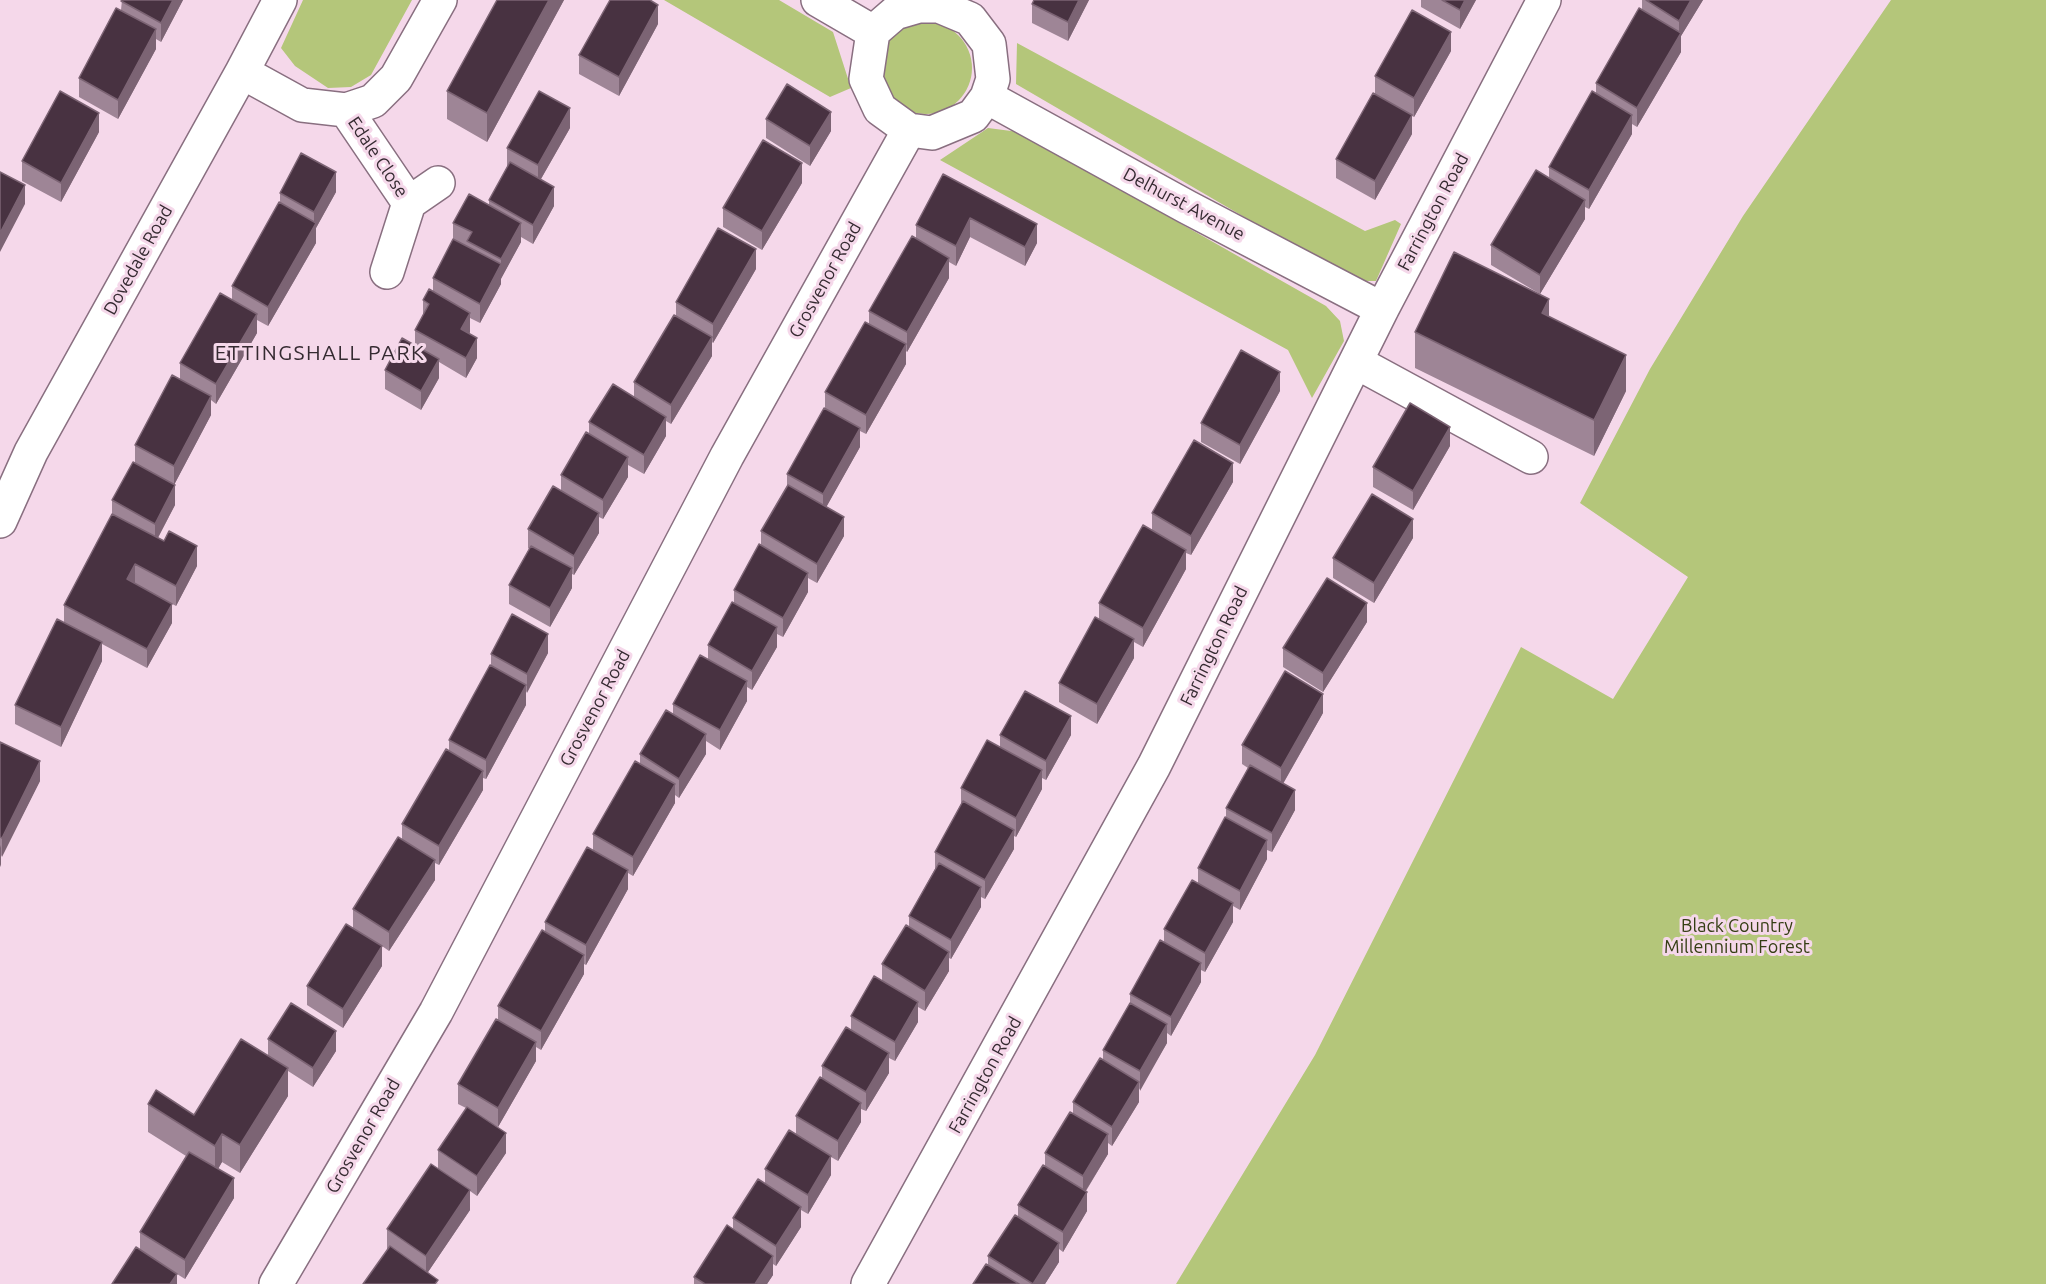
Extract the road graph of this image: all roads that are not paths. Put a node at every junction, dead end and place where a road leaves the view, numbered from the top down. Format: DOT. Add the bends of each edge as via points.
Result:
graph roads {
  1 [pos="280,0"];
  2 [pos="440,0"];
  3 [pos="818,0"];
  4 [pos="1544,0"];
  5 [pos="974,10"];
  6 [pos="873,32"];
  7 [pos="243,72"];
  8 [pos="987,97"];
  9 [pos="346,110"];
  10 [pos="909,130"];
  11 [pos="438,183"];
  12 [pos="409,203"];
  13 [pos="387,272"];
  14 [pos="1382,309"];
  15 [pos="1356,362"];
  16 [pos="1531,457"];
  17 [pos="0,521"];
  18 [pos="276,1284"];
  19 [pos="868,1284"];
  1 -- 7 [label="street, Dovedale Road"];
  2 -- 9 [label="street" via="396,78 374,101"];
  3 -- 6 [label="street"];
  4 -- 14 [label="street, Farrington Road"];
  5 -- 6 [label="street" via="919,6 895,13"];
  5 -- 8 [label="street" via="988,44 993,79"];
  6 -- 10 [label="street" via="866,79 880,109"];
  7 -- 9 [label="street" via="302,105"];
  7 -- 17 [label="street, Dovedale Road" via="31,452"];
  8 -- 10 [label="street" via="973,116 958,124 932,134"];
  8 -- 14 [label="street, Delhurst Avenue"];
  9 -- 12 [label="street, Edale Close"];
  10 -- 18 [label="street, Grosvenor Road" via="727,456 436,1012"];
  11 -- 12 [label="street, Edale Close"];
  12 -- 13 [label="street, Edale Close"];
  14 -- 15 [label="street, Farrington Road"];
  15 -- 16 [label="street"];
  15 -- 19 [label="street, Farrington Road" via="1154,766"];
}
